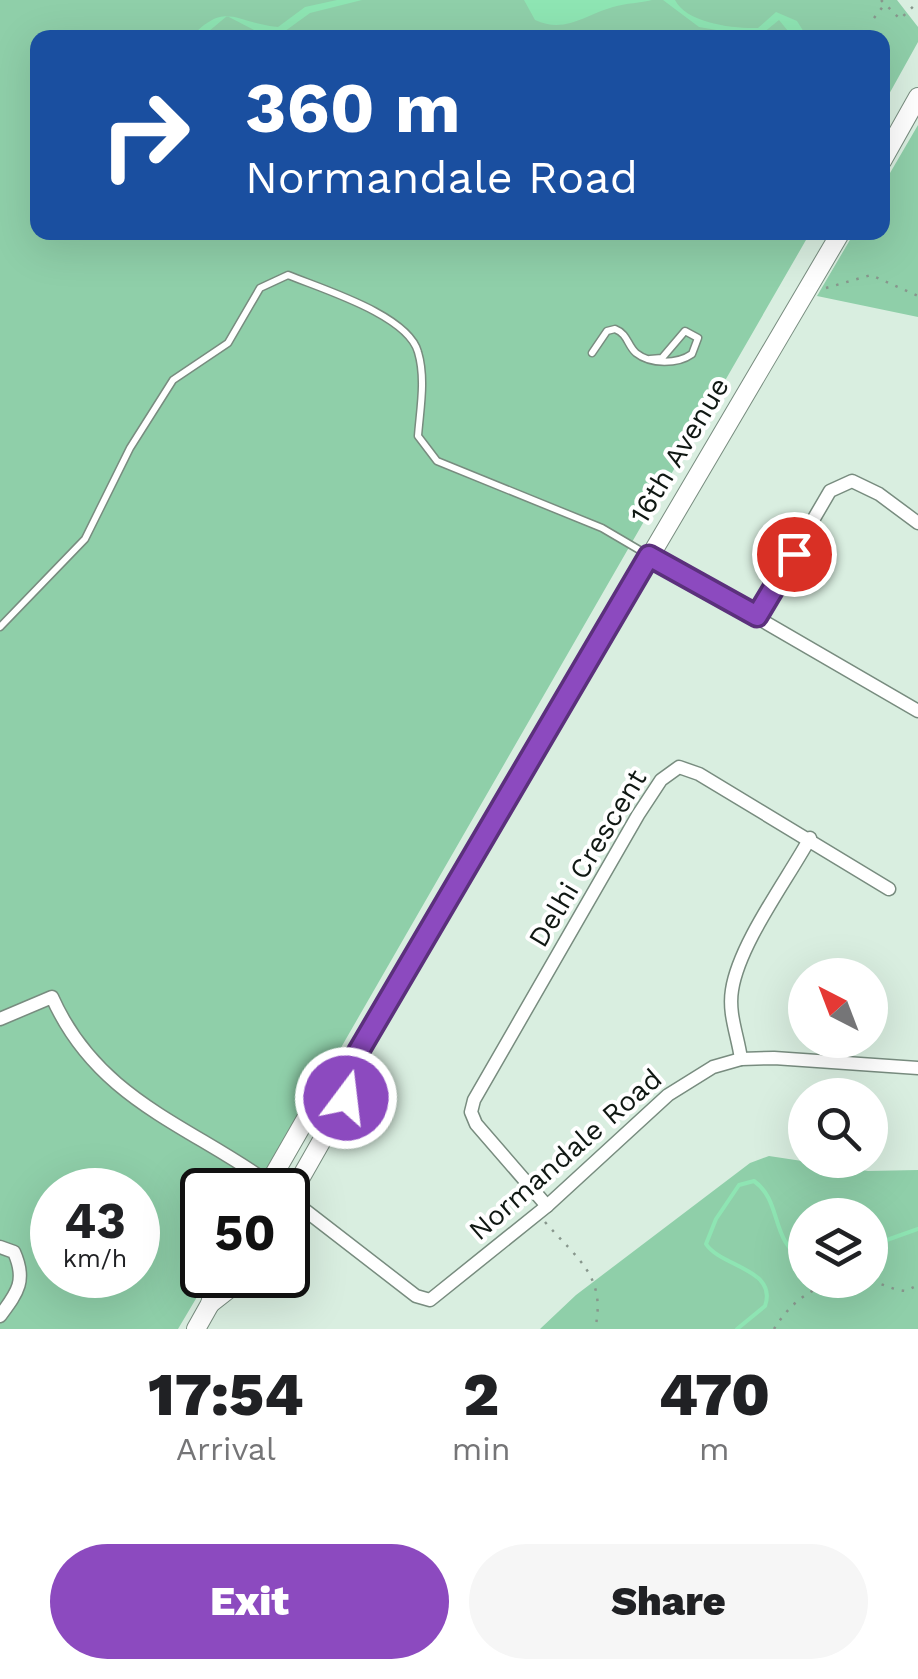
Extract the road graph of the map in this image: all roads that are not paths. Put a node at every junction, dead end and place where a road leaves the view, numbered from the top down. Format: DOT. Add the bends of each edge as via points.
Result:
graph roads {
  1 [pos="918,97"];
  2 [pos="890,147"];
  3 [pos="836,240"];
  4 [pos="592,354"];
  5 [pos="650,359"];
  6 [pos="918,523"];
  7 [pos="649,556"];
  8 [pos="757,616"];
  9 [pos="0,628"];
  10 [pos="918,711"];
  11 [pos="810,838"];
  12 [pos="889,889"];
  13 [pos="0,1019"];
  14 [pos="354,1059"];
  15 [pos="740,1059"];
  16 [pos="918,1068"];
  17 [pos="239,1168"];
  18 [pos="282,1168"];
  19 [pos="305,1168"];
  20 [pos="542,1210"];
  21 [pos="310,1214"];
  22 [pos="0,1246"];
  23 [pos="211,1298"];
  24 [pos="218,1298"];
  25 [pos="210,1304"];
  26 [pos="0,1316"];
  27 [pos="196,1329"];
  1 -- 2 [label="main road"];
  3 -- 7 [label="main road, 16th Avenue"];
  4 -- 5 [label="lane" via="615,328"];
  5 -- 5 [label="lane" via="662,358 685,331 698,338 685,359"];
  6 -- 8 [label="street" via="852,481 839,485"];
  7 -- 8 [label="street"];
  7 -- 9 [label="lane" via="602,528 437,461 418,436 423,376 418,348 400,325 288,274 260,288 228,343 173,380 85,539"];
  7 -- 14 [label="main road, 16th Avenue"];
  8 -- 10 [label="street"];
  11 -- 12 [label="street"];
  11 -- 15 [label="street" via="735,978 731,1016"];
  11 -- 20 [label="street, Delhi Crescent" via="688,768 661,780 471,1112"];
  13 -- 17 [label="street" via="52,997 65,1026 105,1075"];
  14 -- 18 [label="main road, 16th Avenue" via="327,1082"];
  14 -- 19 [label="main road, 16th Avenue" via="346,1098"];
  15 -- 16 [label="street, Normandale Road"];
  15 -- 20 [label="street, Normandale Road" via="668,1094"];
  20 -- 21 [label="street, Normandale Road" via="451,1286 424,1300"];
  22 -- 26 [label="street" via="14,1252 21,1288"];
  23 -- 25 [label="main road"];
  24 -- 25 [label="main road"];
  25 -- 27 [label="main road"];
}
